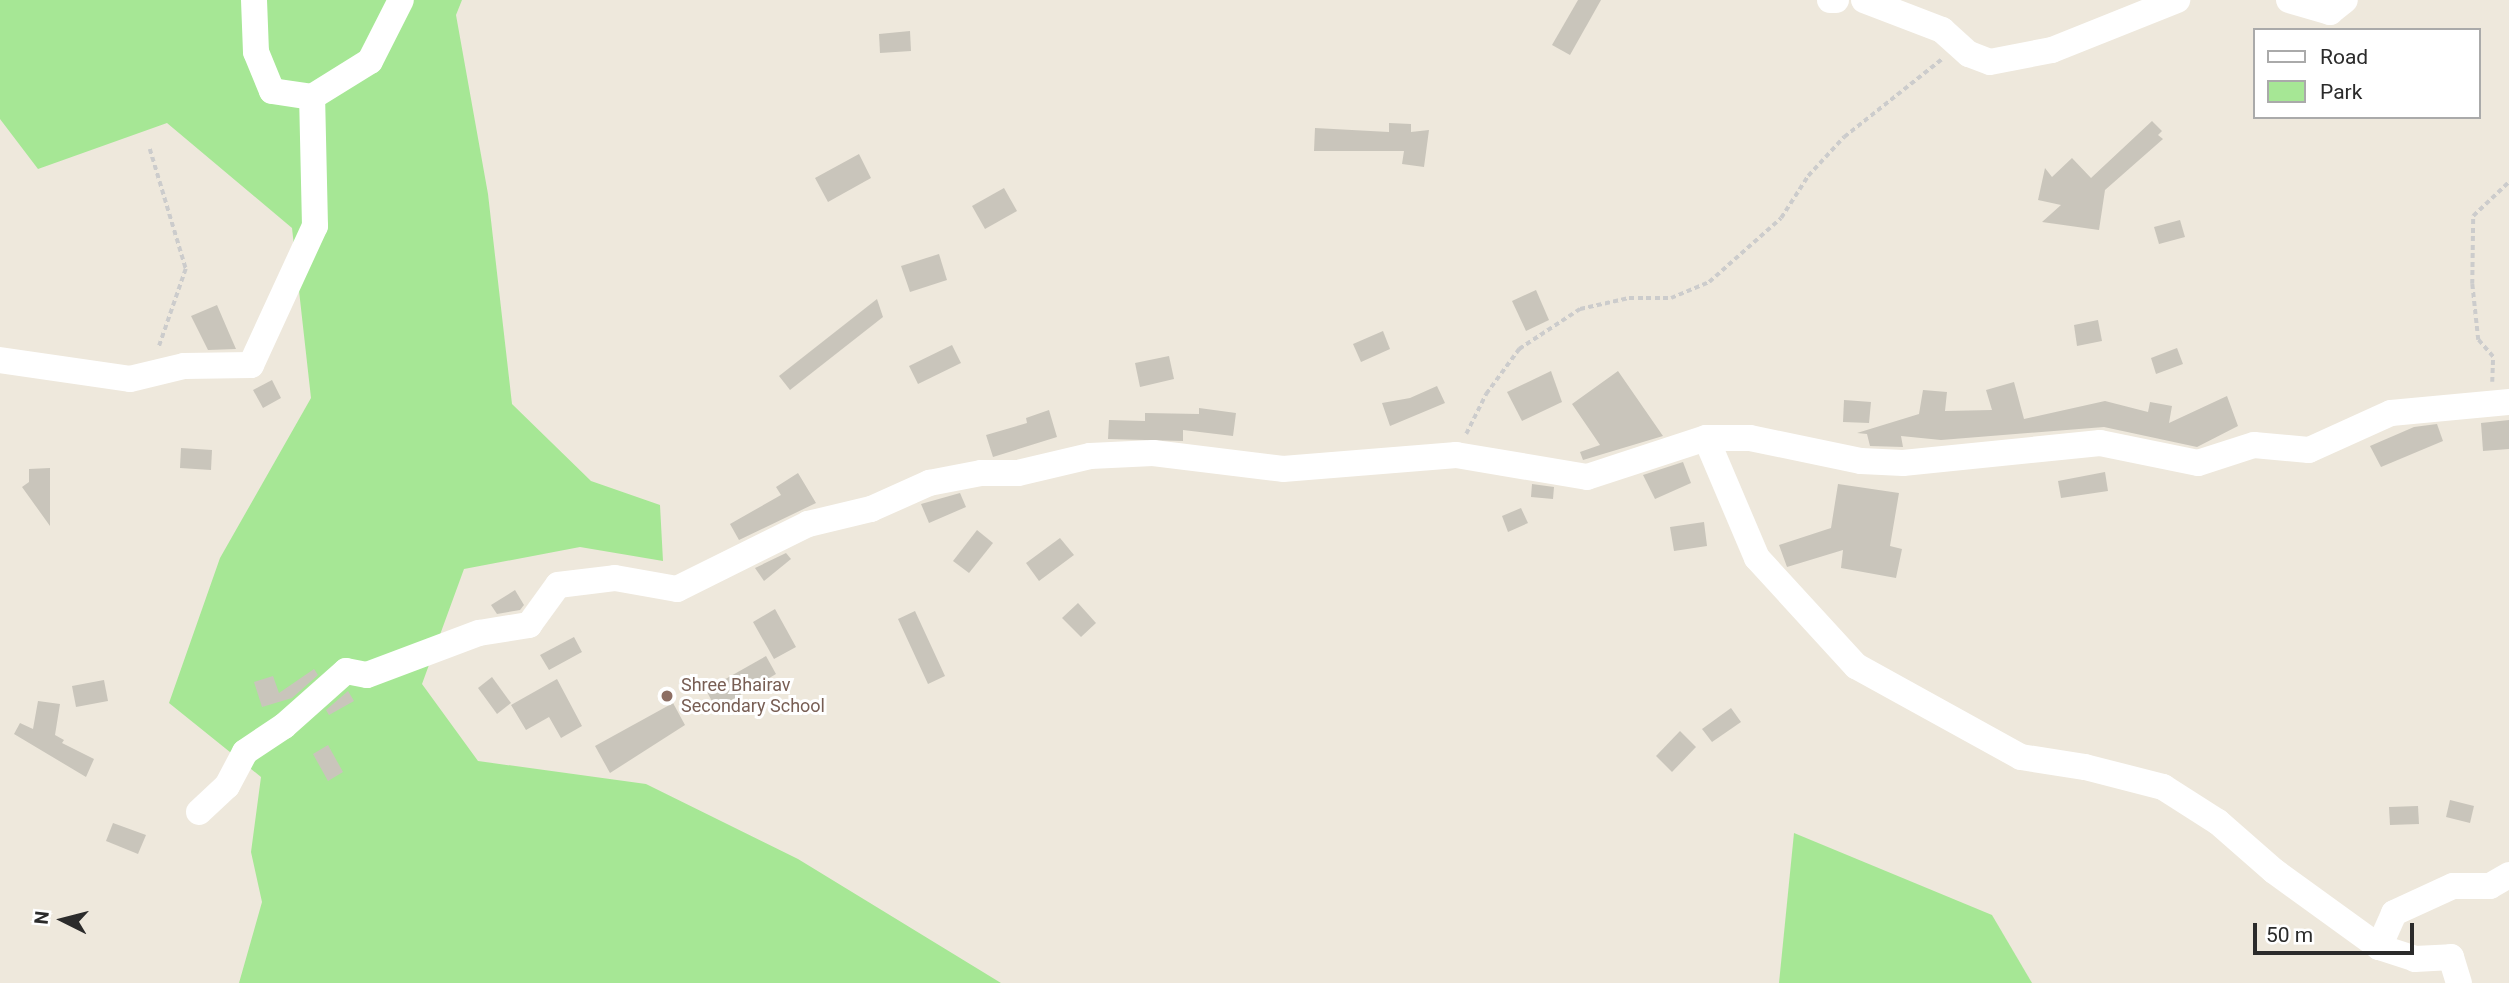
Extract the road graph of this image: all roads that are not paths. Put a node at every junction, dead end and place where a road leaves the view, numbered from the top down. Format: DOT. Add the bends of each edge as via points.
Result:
graph roads {
  1 [pos="254,0"];
  2 [pos="401,0"];
  3 [pos="1830,0"];
  4 [pos="1836,0"];
  5 [pos="1864,0"];
  6 [pos="2177,0"];
  7 [pos="2289,0"];
  8 [pos="2345,0"];
  9 [pos="312,97"];
  10 [pos="0,360"];
  11 [pos="2500,402"];
  12 [pos="1706,438"];
  13 [pos="199,812"];
  14 [pos="2509,875"];
  15 [pos="2379,947"];
  16 [pos="2459,983"];
  1 -- 9 [label="street" via="256,52 272,91"];
  2 -- 9 [label="street" via="370,61"];
  3 -- 4 [label="street"];
  5 -- 6 [label="street" via="1942,30 1990,62 2052,50"];
  7 -- 8 [label="street" via="2330,12"];
  9 -- 10 [label="street" via="315,226 251,365 184,366 130,379"];
  11 -- 12 [label="street" via="2391,413 2309,450 2254,445 2198,463 2100,443 1893,463 1750,438"];
  12 -- 13 [label="street" via="1587,477 1456,455 1283,469 1153,453 1090,456 1018,473 981,473 929,482 871,509 808,524 677,589 615,578 558,585 528,625 479,632 368,675 346,671 284,726 245,752 227,786"];
  12 -- 15 [label="street" via="1757,558 1856,666 2021,757 2163,787 2218,822 2274,871"];
  14 -- 15 [label="street" via="2490,886 2453,886 2394,913"];
  15 -- 16 [label="street" via="2415,959 2451,957"];
}
